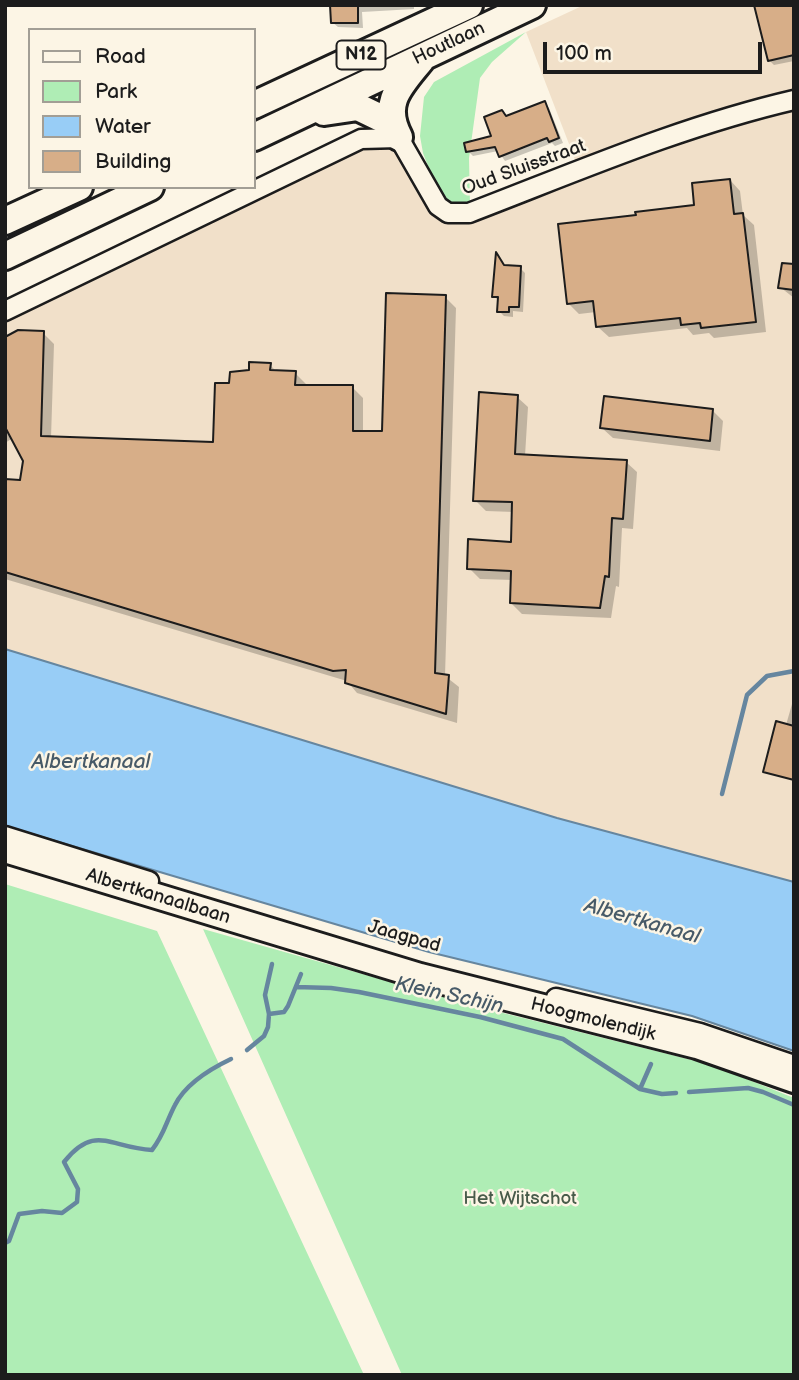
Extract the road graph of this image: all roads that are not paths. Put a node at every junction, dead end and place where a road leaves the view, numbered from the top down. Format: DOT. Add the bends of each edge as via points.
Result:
graph roads {
  1 [pos="469,5"];
  2 [pos="532,5"];
  3 [pos="424,56"];
  4 [pos="794,100"];
  5 [pos="256,105"];
  6 [pos="295,117"];
  7 [pos="395,130"];
  8 [pos="256,136"];
  9 [pos="75,189"];
  10 [pos="146,189"];
  11 [pos="5,221"];
  12 [pos="5,256"];
  13 [pos="5,311"];
  14 [pos="5,836"];
  15 [pos="5,850"];
  16 [pos="310,944"];
  17 [pos="794,1065"];
  18 [pos="794,1080"];
  1 -- 5 [label="main road, Houtlaan / N12"];
  2 -- 3 [label="main road, Houtlaan / N12"];
  3 -- 6 [label="main road, Houtlaan / N12"];
  3 -- 7 [label="main road" via="395,95 391,107"];
  4 -- 7 [label="street, Oud Sluisstraat" via="744,111 469,213 448,213 438,206"];
  6 -- 7 [label="main road" via="358,107"];
  6 -- 8 [label="main road, Houtlaan / N12"];
  7 -- 13 [label="street" via="361,139"];
  9 -- 11 [label="main road"];
  10 -- 12 [label="main road"];
  14 -- 17 [label="street, Jaagpad" via="411,961 700,1033"];
  15 -- 16 [label="street, Albertkanaalbaan"];
  16 -- 18 [label="street, Hoogmolendijk" via="686,1042"];
}
